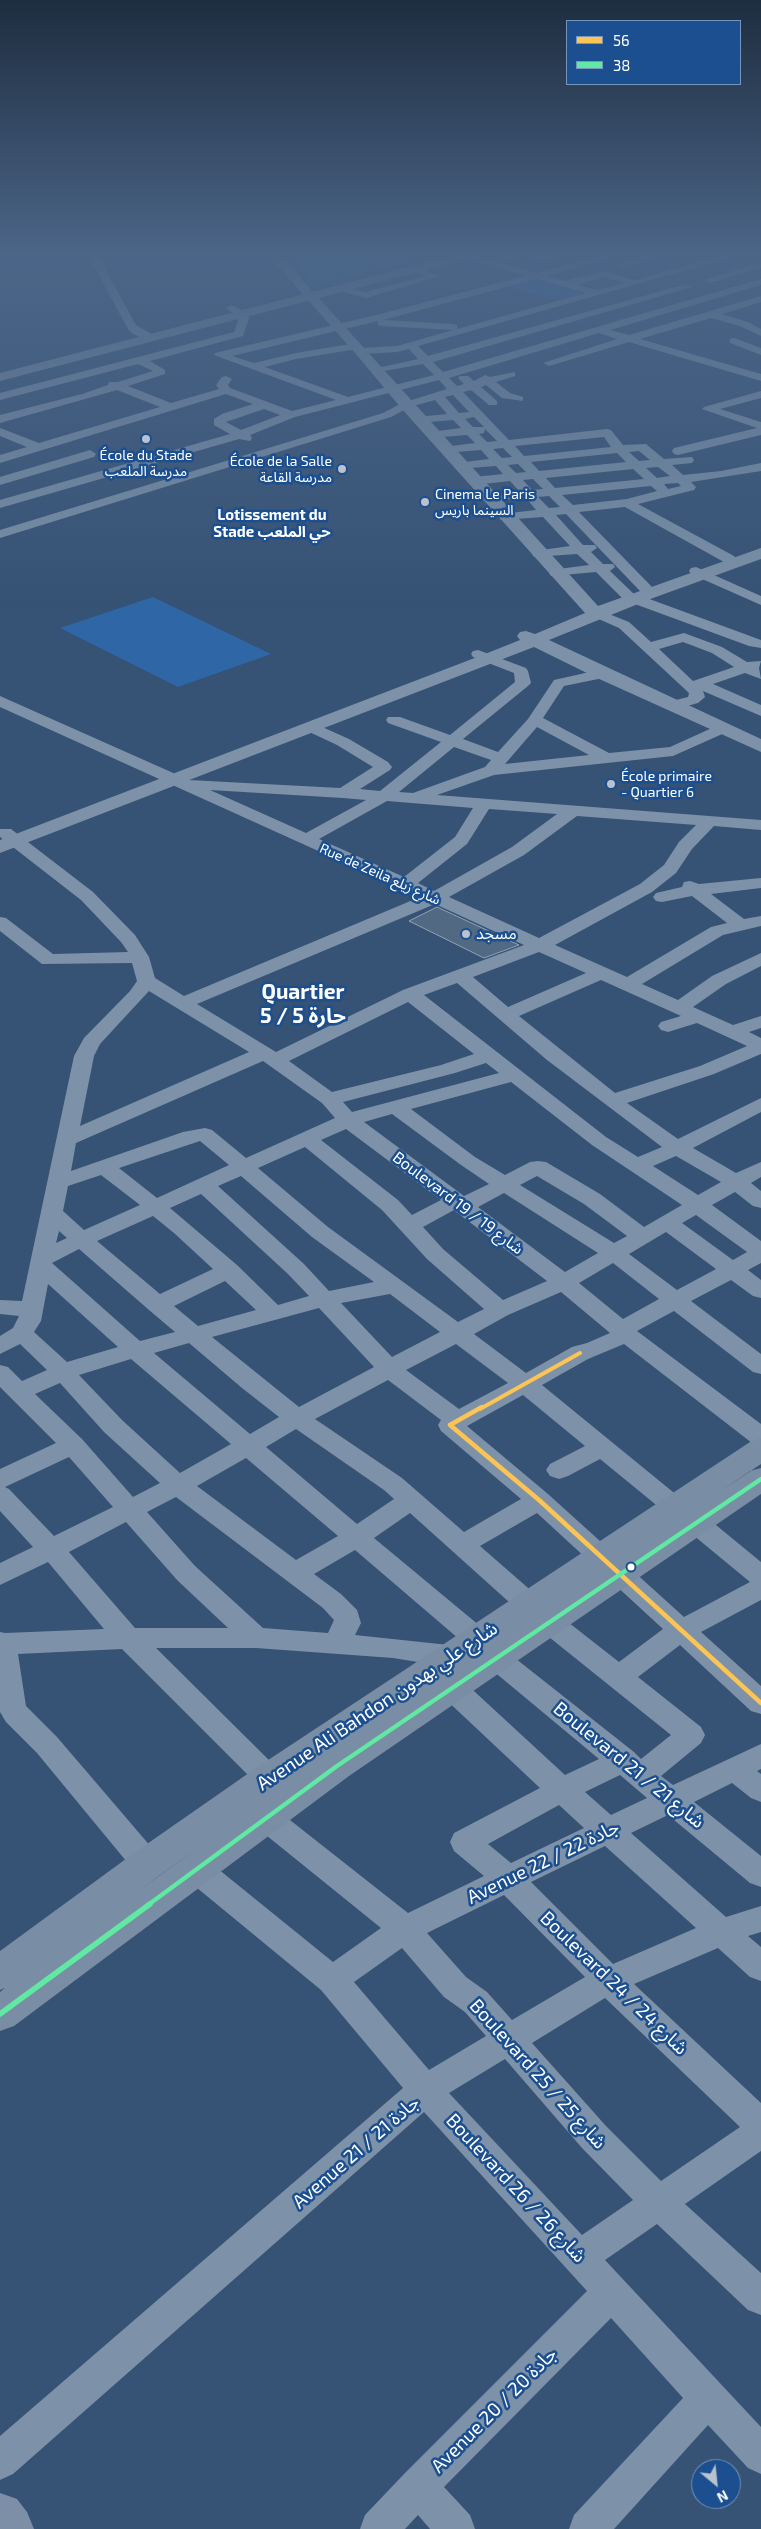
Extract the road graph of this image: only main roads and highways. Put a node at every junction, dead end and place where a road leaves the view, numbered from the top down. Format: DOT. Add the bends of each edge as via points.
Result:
graph roads {
  1 [pos="23,371"];
  2 [pos="0,377"];
  3 [pos="761,1448"];
  4 [pos="758,1485"];
  5 [pos="685,1515"];
  6 [pos="468,1660"];
  7 [pos="0,1973"];
  8 [pos="0,2014"];
  9 [pos="0,2516"];
  10 [pos="10,2529"];
  1 -- 2 [label="main road"];
  3 -- 5 [label="main road, Avenue Ali Bahdon شارع علي بهدون"];
  4 -- 5 [label="main road, Avenue Ali Bahdon شارع علي بهدون"];
  5 -- 6 [label="main road, Avenue Ali Bahdon شارع علي بهدون"];
  6 -- 7 [label="main road, Avenue Ali Bahdon شارع علي بهدون" via="269,1778"];
  6 -- 8 [label="main road, Avenue Ali Bahdon شارع علي بهدون" via="266,1818"];
  9 -- 10 [label="main road"];
}
